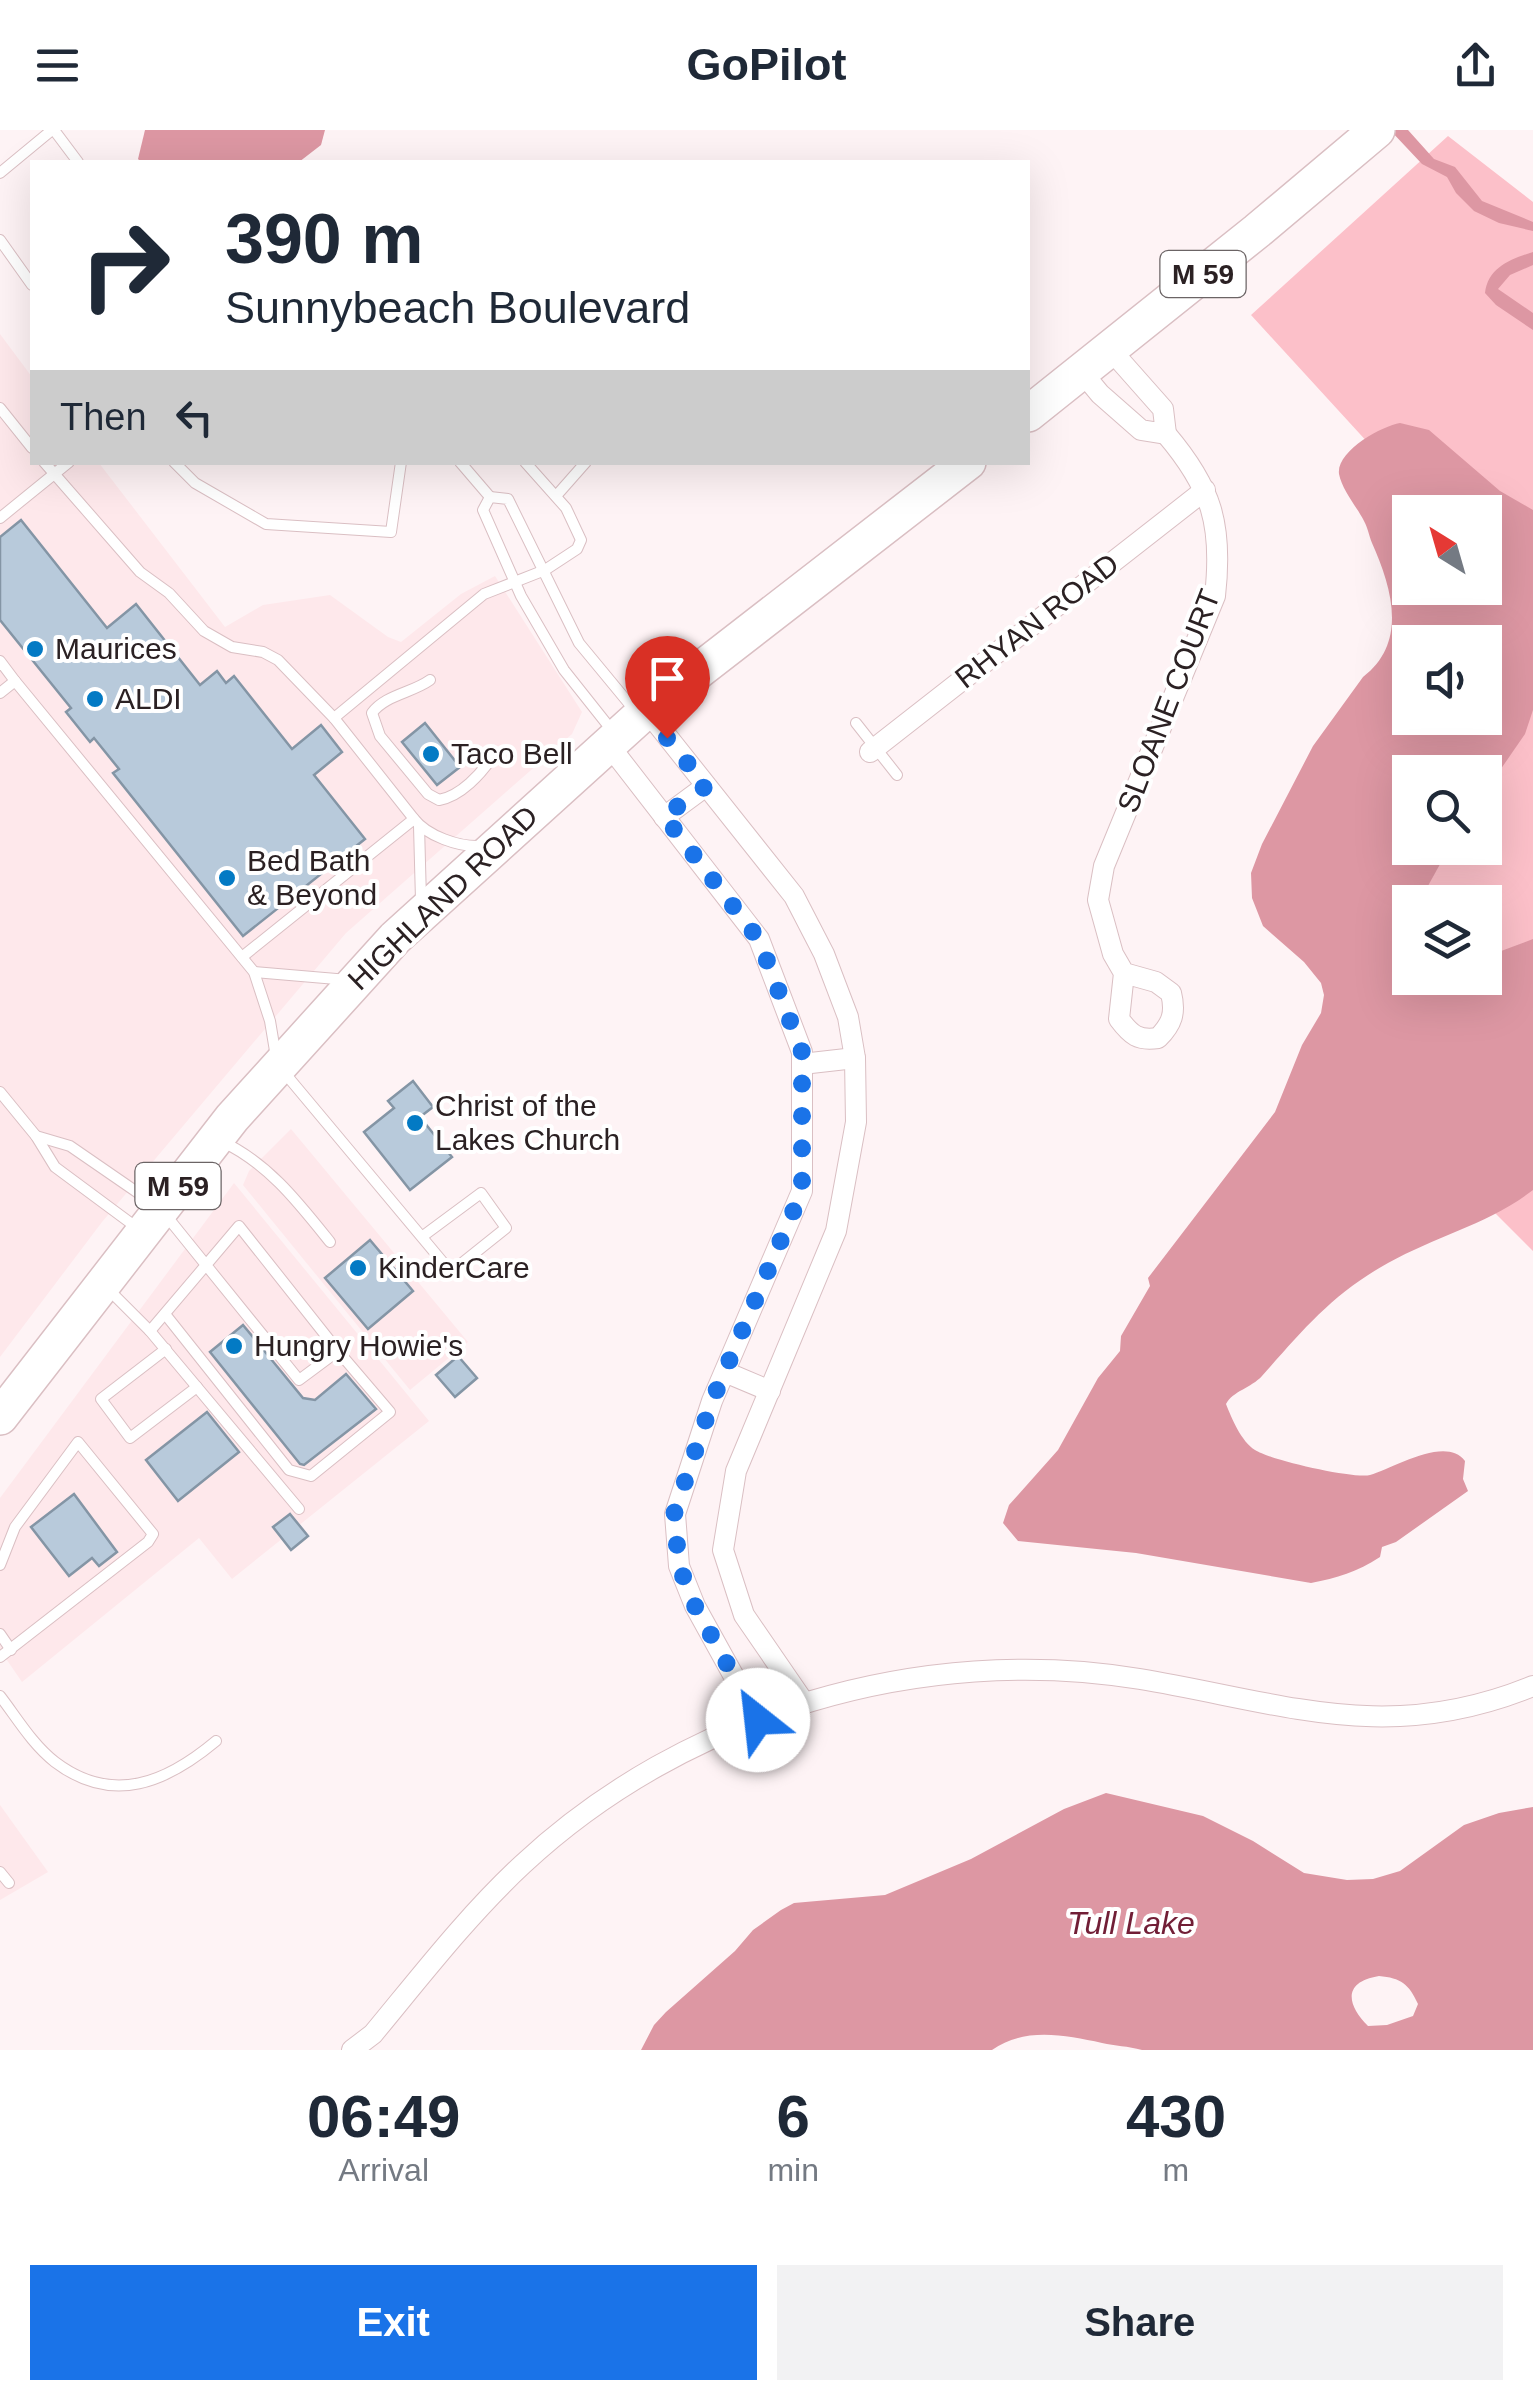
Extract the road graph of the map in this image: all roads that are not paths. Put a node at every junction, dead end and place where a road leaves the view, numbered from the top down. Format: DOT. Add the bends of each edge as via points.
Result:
graph roads {
  1 [pos="53,130"];
  2 [pos="1376,130"];
  3 [pos="76,160"];
  4 [pos="0,174"];
  5 [pos="0,240"];
  6 [pos="30,281"];
  7 [pos="1109,348"];
  8 [pos="1081,371"];
  9 [pos="0,408"];
  10 [pos="1030,412"];
  11 [pos="1166,434"];
  12 [pos="30,446"];
  13 [pos="46,465"];
  14 [pos="65,465"];
  15 [pos="177,465"];
  16 [pos="400,465"];
  17 [pos="463,465"];
  18 [pos="532,465"];
  19 [pos="583,465"];
  20 [pos="964,465"];
  21 [pos="54,474"];
  22 [pos="1204,490"];
  23 [pos="556,496"];
  24 [pos="490,497"];
  25 [pos="0,518"];
  26 [pos="545,570"];
  27 [pos="516,583"];
  28 [pos="0,661"];
  29 [pos="430,680"];
  30 [pos="15,681"];
  31 [pos="0,693"];
  32 [pos="334,718"];
  33 [pos="856,722"];
  34 [pos="628,727"];
  35 [pos="873,749"];
  36 [pos="493,756"];
  37 [pos="898,775"];
  38 [pos="706,786"];
  39 [pos="664,816"];
  40 [pos="417,822"];
  41 [pos="496,844"];
  42 [pos="420,915"];
  43 [pos="242,956"];
  44 [pos="254,972"];
  45 [pos="1124,974"];
  46 [pos="354,981"];
  47 [pos="855,1058"];
  48 [pos="802,1064"];
  49 [pos="278,1066"];
  50 [pos="0,1092"];
  51 [pos="36,1136"];
  52 [pos="216,1138"];
  53 [pos="151,1220"];
  54 [pos="422,1236"];
  55 [pos="330,1242"];
  56 [pos="206,1264"];
  57 [pos="102,1283"];
  58 [pos="165,1314"];
  59 [pos="150,1331"];
  60 [pos="166,1349"];
  61 [pos="338,1351"];
  62 [pos="725,1372"];
  63 [pos="197,1387"];
  64 [pos="770,1391"];
  65 [pos="0,1417"];
  66 [pos="300,1509"];
  67 [pos="0,1565"];
  68 [pos="0,1634"];
  69 [pos="11,1650"];
  70 [pos="0,1656"];
  71 [pos="1533,1686"];
  72 [pos="0,1696"];
  73 [pos="804,1702"];
  74 [pos="758,1720"];
  75 [pos="216,1741"];
  76 [pos="0,1872"];
  77 [pos="8,1884"];
  78 [pos="352,2050"];
  1 -- 3 [label="lane"];
  1 -- 4 [label="lane"];
  2 -- 7 [label="highway, M 59"];
  5 -- 6 [label="lane"];
  7 -- 8 [label="highway, M 59"];
  7 -- 11 [label="street, SLOANE COURT" via="1163,409"];
  8 -- 10 [label="highway, M 59"];
  8 -- 11 [label="street, SLOANE COURT" via="1141,430"];
  9 -- 12 [label="lane"];
  11 -- 22 [label="street, SLOANE COURT"];
  13 -- 21 [label="lane"];
  14 -- 21 [label="lane"];
  15 -- 16 [label="lane" via="195,483 266,524 392,532"];
  17 -- 24 [label="lane"];
  18 -- 23 [label="lane"];
  19 -- 23 [label="lane"];
  20 -- 34 [label="highway, HIGHLAND ROAD / M 59"];
  21 -- 25 [label="lane"];
  21 -- 32 [label="lane" via="140,572 204,631 278,660"];
  22 -- 35 [label="street, RHYAN ROAD"];
  22 -- 45 [label="street, SLOANE COURT" via="1220,552 1215,596 1104,866 1098,900"];
  23 -- 26 [label="lane" via="581,540"];
  24 -- 26 [label="lane" via="508,498"];
  24 -- 27 [label="lane" via="483,510"];
  26 -- 27 [label="lane"];
  26 -- 34 [label="lane"];
  27 -- 32 [label="lane" via="484,594"];
  27 -- 34 [label="lane" via="564,670"];
  28 -- 30 [label="lane"];
  29 -- 36 [label="lane" via="372,713 380,736 428,794 439,800 458,792"];
  30 -- 31 [label="lane"];
  30 -- 43 [label="lane"];
  32 -- 40 [label="lane"];
  33 -- 35 [label="lane"];
  34 -- 38 [label="street"];
  34 -- 39 [label="street"];
  34 -- 41 [label="highway, HIGHLAND ROAD / M 59"];
  35 -- 37 [label="lane"];
  38 -- 39 [label="street"];
  38 -- 47 [label="street" via="794,896 848,1016"];
  39 -- 48 [label="street" via="759,940"];
  40 -- 41 [label="lane" via="470,846"];
  40 -- 42 [label="lane"];
  40 -- 43 [label="lane"];
  41 -- 42 [label="highway, HIGHLAND ROAD / M 59"];
  42 -- 46 [label="highway, HIGHLAND ROAD / M 59"];
  43 -- 44 [label="lane"];
  44 -- 46 [label="lane"];
  44 -- 49 [label="lane"];
  46 -- 49 [label="highway, HIGHLAND ROAD / M 59"];
  47 -- 48 [label="street"];
  47 -- 64 [label="street" via="856,1122 836,1230"];
  48 -- 62 [label="street" via="802,1191"];
  49 -- 52 [label="highway, HIGHLAND ROAD / M 59"];
  49 -- 54 [label="lane"];
  50 -- 51 [label="lane"];
  51 -- 53 [label="lane" via="70,1146"];
  51 -- 53 [label="lane" via="55,1168"];
  52 -- 53 [label="highway, HIGHLAND ROAD / M 59"];
  52 -- 55 [label="lane" via="248,1154 290,1192"];
  53 -- 56 [label="lane"];
  53 -- 57 [label="highway, HIGHLAND ROAD / M 59"];
  54 -- 54 [label="lane" via="451,1272 506,1228 481,1193"];
  56 -- 58 [label="lane"];
  56 -- 61 [label="lane" via="299,1380"];
  56 -- 61 [label="lane" via="239,1226"];
  57 -- 59 [label="lane"];
  57 -- 65 [label="highway, HIGHLAND ROAD / M 59"];
  58 -- 59 [label="lane"];
  58 -- 61 [label="lane" via="289,1470 312,1476 390,1412"];
  59 -- 60 [label="lane"];
  60 -- 63 [label="lane"];
  60 -- 63 [label="lane" via="101,1399 130,1438"];
  62 -- 64 [label="street"];
  62 -- 74 [label="street" via="674,1514 679,1566 695,1606"];
  63 -- 66 [label="lane"];
  64 -- 73 [label="street" via="736,1471 723,1550 744,1616"];
  67 -- 69 [label="lane" via="15,1527 78,1442 153,1534"];
  68 -- 69 [label="lane"];
  69 -- 70 [label="lane"];
  71 -- 73 [label="street" via="1452,1710 1377,1719 1134,1678 1004,1670 932,1675"];
  72 -- 75 [label="lane" via="55,1762 101,1783 156,1780"];
  73 -- 74 [label="street"];
  74 -- 78 [label="street" via="670,1761 564,1830 492,1895"];
  76 -- 77 [label="lane"];
}
